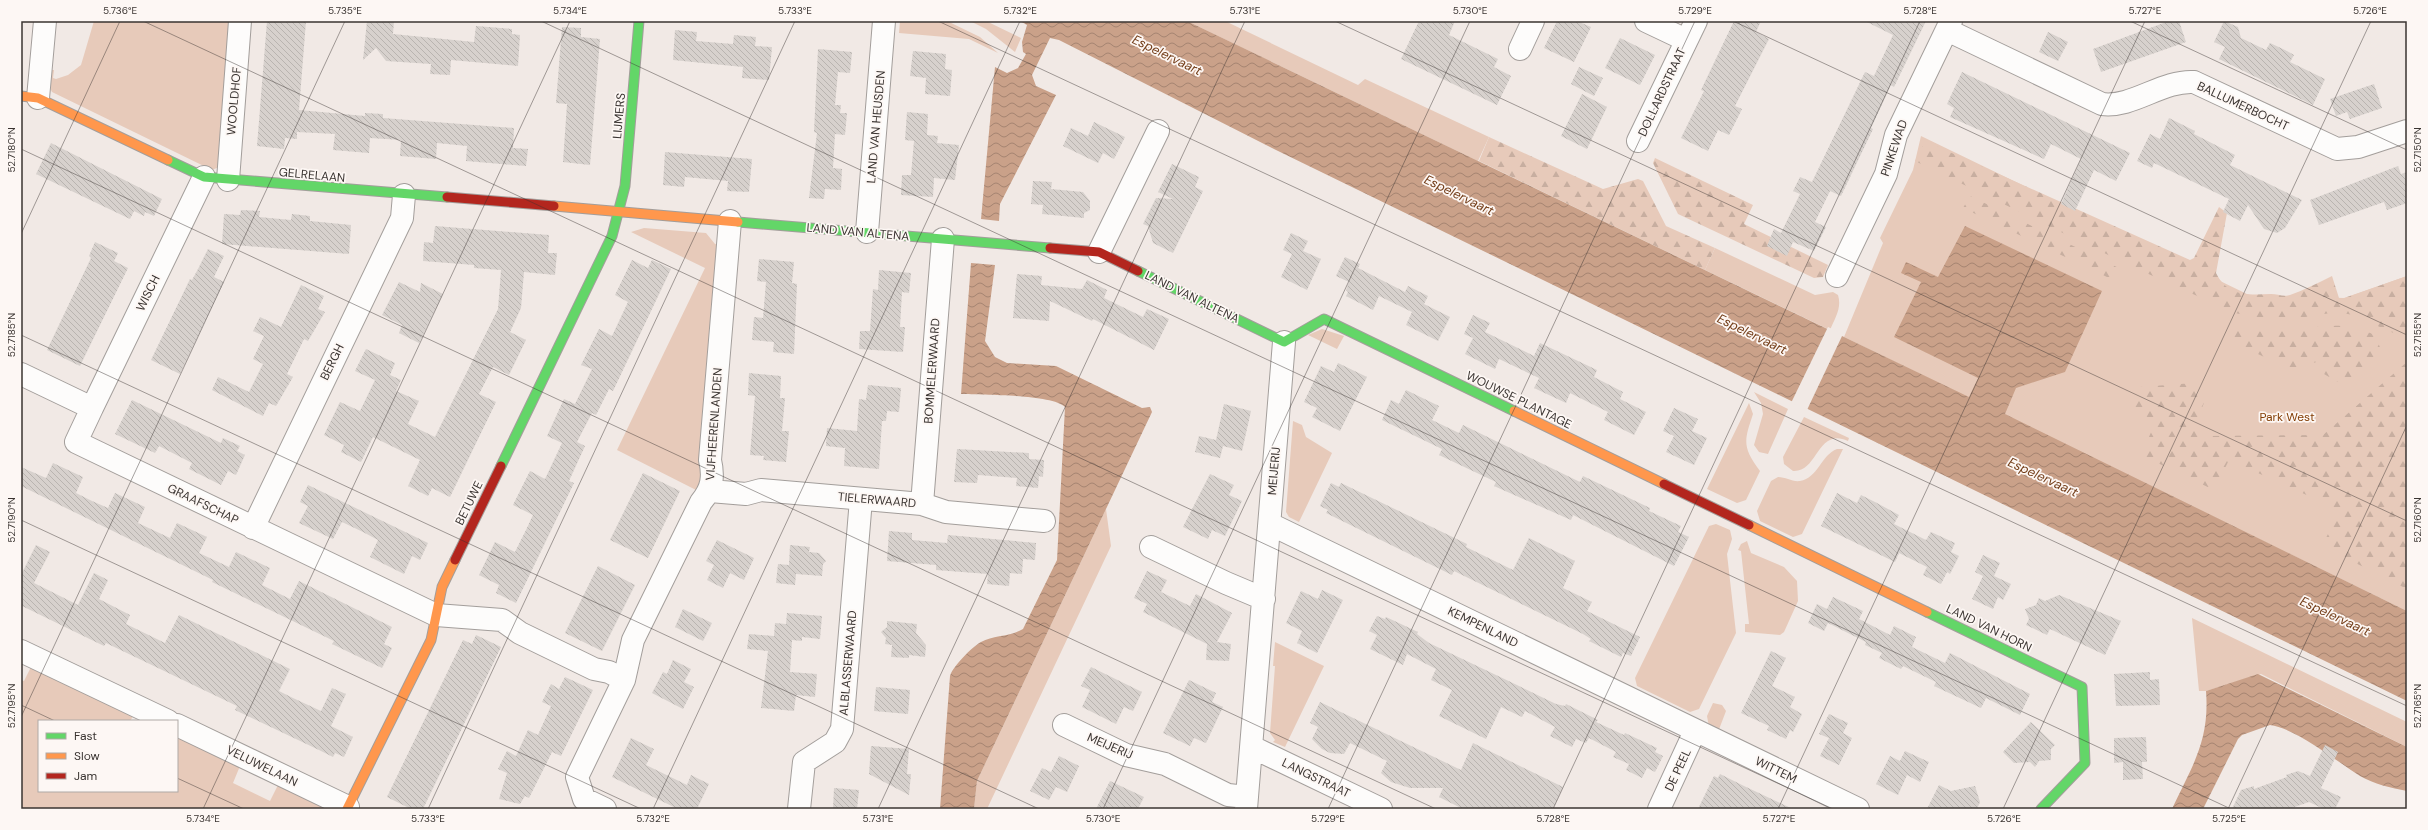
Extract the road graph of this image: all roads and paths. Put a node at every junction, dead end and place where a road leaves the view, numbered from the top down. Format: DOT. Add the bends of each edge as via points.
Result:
graph roads {
  1 [pos="45,21"];
  2 [pos="240,21"];
  3 [pos="640,21"];
  4 [pos="884,21"];
  5 [pos="1533,21"];
  6 [pos="1646,21"];
  7 [pos="1696,21"];
  8 [pos="1949,25"];
  9 [pos="1686,40"];
  10 [pos="1520,49"];
  11 [pos="29,97"];
  12 [pos="1158,131"];
  13 [pos="2407,131"];
  14 [pos="1638,141"];
  15 [pos="204,177"];
  16 [pos="228,180"];
  17 [pos="404,195"];
  18 [pos="618,212"];
  19 [pos="730,221"];
  20 [pos="867,232"];
  21 [pos="943,238"];
  22 [pos="1099,252"];
  23 [pos="1836,276"];
  24 [pos="1284,342"];
  25 [pos="21,374"];
  26 [pos="92,408"];
  27 [pos="710,491"];
  28 [pos="861,499"];
  29 [pos="922,504"];
  30 [pos="1044,521"];
  31 [pos="1270,524"];
  32 [pos="253,528"];
  33 [pos="1760,530"];
  34 [pos="1151,547"];
  35 [pos="1264,599"];
  36 [pos="436,615"];
  37 [pos="21,651"];
  38 [pos="624,680"];
  39 [pos="166,720"];
  40 [pos="178,725"];
  41 [pos="1064,726"];
  42 [pos="1695,731"];
  43 [pos="1252,747"];
  44 [pos="1247,803"];
  45 [pos="347,808"];
  46 [pos="605,809"];
  47 [pos="799,809"];
  48 [pos="1381,809"];
  49 [pos="1659,809"];
  50 [pos="1858,809"];
  51 [pos="2041,809"];
  1 -- 11 [label="street"];
  2 -- 16 [label="street, WOOLDHOF"];
  3 -- 18 [label="street, LIJMERS" via="625,186"];
  4 -- 20 [label="street, LAND VAN HEUSDEN"];
  5 -- 10 [label="street"];
  6 -- 9 [label="street"];
  7 -- 9 [label="street, DOLLARDSTRAAT"];
  8 -- 13 [label="street, BALLUMERBOCHT" via="2102,104 2125,101 2181,83 2194,82 2337,149 2358,147"];
  8 -- 23 [label="street, PINKEWAD" via="1896,135 1886,174"];
  9 -- 14 [label="street, DOLLARDSTRAAT"];
  11 -- 15 [label="street, GELRELAAN"];
  12 -- 22 [label="street"];
  15 -- 16 [label="street, GELRELAAN"];
  15 -- 26 [label="street, WISCH"];
  16 -- 17 [label="street, GELRELAAN"];
  17 -- 18 [label="street, GELRELAAN"];
  17 -- 32 [label="street, BERGH" via="402,218"];
  18 -- 19 [label="street, LAND VAN ALTENA"];
  18 -- 36 [label="street, BETUWE" via="612,236 442,587"];
  19 -- 20 [label="street, LAND VAN ALTENA"];
  19 -- 27 [label="street, VIJFHEERENLANDEN" via="710,460"];
  20 -- 21 [label="street, LAND VAN ALTENA"];
  21 -- 22 [label="street, LAND VAN ALTENA"];
  21 -- 29 [label="street, BOMMELERWAARD"];
  22 -- 24 [label="street, LAND VAN ALTENA"];
  24 -- 31 [label="street, MEIJERIJ"];
  24 -- 33 [label="street, WOUWSE PLANTAGE" via="1324,319"];
  25 -- 26 [label="street"];
  26 -- 32 [label="street, GRAAFSCHAP" via="76,442"];
  27 -- 28 [label="street, TIELERWAARD" via="746,494 761,490"];
  27 -- 38 [label="street, VIJFHEERENLANDEN" via="701,502 633,640"];
  28 -- 29 [label="street, TIELERWAARD"];
  28 -- 47 [label="street, ALBLASSERWAARD" via="842,728 835,742 804,762"];
  29 -- 30 [label="street, TIELERWAARD" via="946,512"];
  31 -- 35 [label="street, MEIJERIJ"];
  31 -- 42 [label="street, KEMPENLAND"];
  32 -- 36 [label="street, GRAAFSCHAP"];
  33 -- 51 [label="street, LAND VAN HORN" via="2082,687 2084,763"];
  34 -- 35 [label="street"];
  35 -- 43 [label="street, MEIJERIJ"];
  36 -- 38 [label="street" via="502,620 520,633 594,669 609,672"];
  36 -- 45 [label="street, BETUWE" via="430,640"];
  37 -- 39 [label="street"];
  38 -- 46 [label="street, VIJFHEERENLANDEN" via="577,777 584,799"];
  40 -- 45 [label="street, VELUWELAAN"];
  41 -- 44 [label="street, MEIJERIJ" via="1126,755 1165,764"];
  42 -- 49 [label="street, DE PEEL"];
  42 -- 50 [label="street, WITTEM"];
  43 -- 44 [label="street, MEIJERIJ"];
  43 -- 48 [label="street, LANGSTRAAT"];
}
